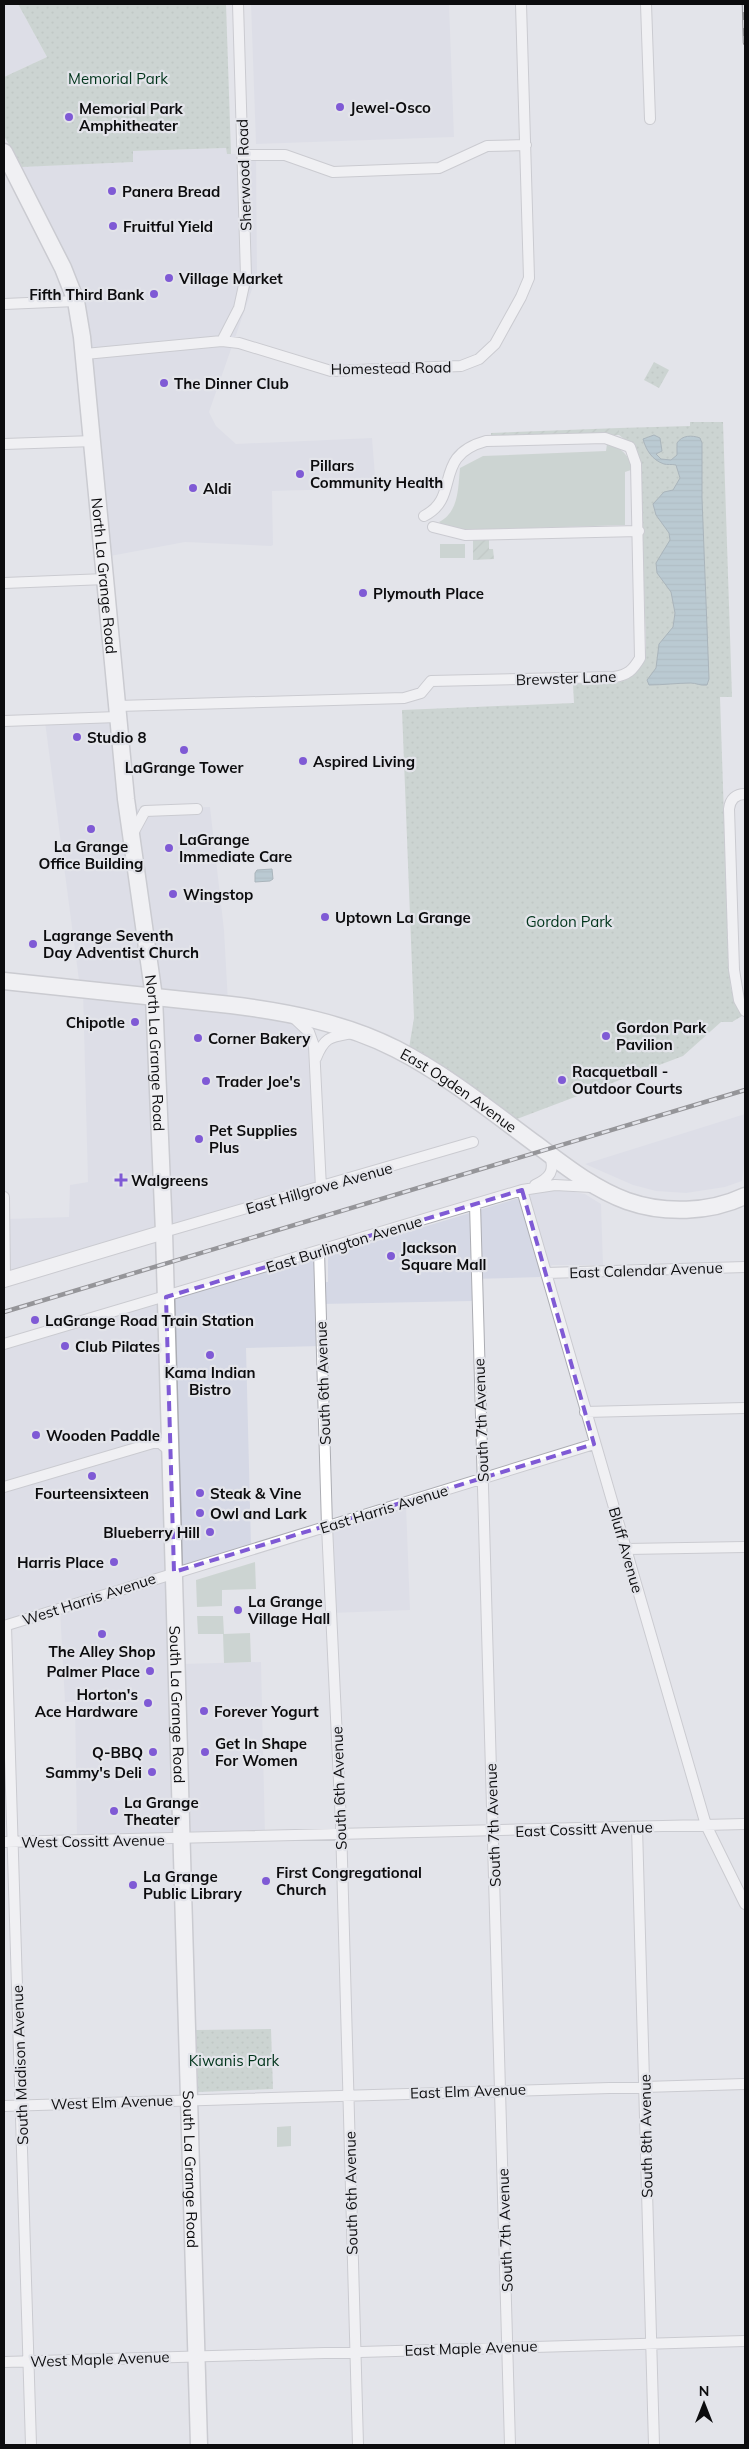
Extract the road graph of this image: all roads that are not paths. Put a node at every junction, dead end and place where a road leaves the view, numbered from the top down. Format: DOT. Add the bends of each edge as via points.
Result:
graph roads {
  1 [pos="238,4"];
  2 [pos="521,4"];
  3 [pos="646,4"];
  4 [pos="650,118"];
  5 [pos="526,145"];
  6 [pos="4,152"];
  7 [pos="243,155"];
  8 [pos="8,169"];
  9 [pos="74,297"];
  10 [pos="4,304"];
  11 [pos="222,341"];
  12 [pos="85,354"];
  13 [pos="94,441"];
  14 [pos="4,444"];
  15 [pos="424,516"];
  16 [pos="433,527"];
  17 [pos="639,531"];
  18 [pos="106,579"];
  19 [pos="4,583"];
  20 [pos="118,711"];
  21 [pos="4,721"];
  22 [pos="745,794"];
  23 [pos="196,809"];
  24 [pos="132,840"];
  25 [pos="4,981"];
  26 [pos="154,997"];
  27 [pos="745,1011"];
  28 [pos="291,1015"];
  29 [pos="356,1033"];
  30 [pos="316,1058"];
  31 [pos="473,1142"];
  32 [pos="550,1155"];
  33 [pos="320,1188"];
  34 [pos="599,1189"];
  35 [pos="522,1190"];
  36 [pos="745,1196"];
  37 [pos="4,1197"];
  38 [pos="475,1204"];
  39 [pos="164,1232"];
  40 [pos="319,1251"];
  41 [pos="745,1267"];
  42 [pos="546,1273"];
  43 [pos="4,1280"];
  44 [pos="166,1297"];
  45 [pos="4,1344"];
  46 [pos="745,1408"];
  47 [pos="585,1412"];
  48 [pos="594,1444"];
  49 [pos="171,1452"];
  50 [pos="483,1479"];
  51 [pos="4,1487"];
  52 [pos="327,1526"];
  53 [pos="745,1547"];
  54 [pos="627,1549"];
  55 [pos="174,1572"];
  56 [pos="5,1626"];
  57 [pos="745,1824"];
  58 [pos="706,1825"];
  59 [pos="637,1827"];
  60 [pos="493,1831"];
  61 [pos="341,1835"];
  62 [pos="182,1838"];
  63 [pos="8,1842"];
  64 [pos="745,1904"];
  65 [pos="745,2084"];
  66 [pos="645,2087"];
  67 [pos="501,2091"];
  68 [pos="349,2094"];
  69 [pos="190,2100"];
  70 [pos="21,2105"];
  71 [pos="4,2106"];
  72 [pos="745,2341"];
  73 [pos="650,2343"];
  74 [pos="508,2348"];
  75 [pos="355,2351"];
  76 [pos="196,2356"];
  77 [pos="29,2361"];
  78 [pos="4,2362"];
  79 [pos="31,2445"];
  80 [pos="199,2445"];
  81 [pos="358,2445"];
  82 [pos="510,2445"];
  83 [pos="654,2445"];
  1 -- 7 [label="street, Sherwood Road"];
  2 -- 5 [label="street, Homestead Road"];
  3 -- 4 [label="street"];
  5 -- 7 [label="street" via="487,146 439,168 368,171 333,172 285,155"];
  5 -- 11 [label="street, Homestead Road" via="529,278 495,344 479,359 451,367 331,370 239,342"];
  6 -- 8 [label="main road"];
  7 -- 11 [label="street, Sherwood Road" via="246,276 239,308"];
  8 -- 9 [label="main road" via="63,268"];
  9 -- 10 [label="street"];
  9 -- 12 [label="main road"];
  11 -- 12 [label="street, Homestead Road"];
  12 -- 13 [label="main road, North La Grange Road"];
  13 -- 14 [label="street"];
  13 -- 18 [label="main road, North La Grange Road"];
  15 -- 17 [label="street, Brewster Lane" via="438,508 450,468 456,458 473,445 486,441 605,438 630,447 634,455"];
  16 -- 17 [label="street" via="465,535"];
  17 -- 20 [label="street, Brewster Lane" via="640,658 626,676 431,681 420,693 404,698"];
  18 -- 19 [label="street"];
  18 -- 20 [label="main road, North La Grange Road"];
  20 -- 21 [label="street"];
  20 -- 24 [label="main road, North La Grange Road"];
  22 -- 27 [label="street" via="732,800 729,809 734,970"];
  23 -- 24 [label="street" via="145,810"];
  24 -- 26 [label="main road, North La Grange Road"];
  25 -- 26 [label="main road, East Ogden Avenue"];
  26 -- 28 [label="main road, East Ogden Avenue"];
  26 -- 39 [label="main road, North La Grange Road"];
  28 -- 29 [label="main road, East Ogden Avenue"];
  28 -- 30 [label="street" via="310,1034"];
  29 -- 30 [label="street" via="328,1038"];
  29 -- 32 [label="main road, East Ogden Avenue" via="394,1048 439,1074"];
  30 -- 33 [label="street"];
  31 -- 33 [label="street, East Hillgrove Avenue"];
  32 -- 34 [label="main road, East Ogden Avenue"];
  32 -- 35 [label="street, East Burlington Avenue" via="551,1174 544,1181"];
  33 -- 39 [label="street, East Hillgrove Avenue"];
  34 -- 35 [label="street, East Burlington Avenue" via="555,1185"];
  34 -- 36 [label="main road, East Ogden Avenue" via="628,1201 672,1210 727,1204"];
  35 -- 38 [label="street, East Burlington Avenue"];
  35 -- 42 [label="street, Bluff Avenue"];
  37 -- 43 [label="street"];
  38 -- 40 [label="street, East Burlington Avenue"];
  38 -- 50 [label="street, South 7th Avenue"];
  39 -- 43 [label="street"];
  39 -- 44 [label="main road, South La Grange Road"];
  40 -- 44 [label="street, East Burlington Avenue"];
  40 -- 52 [label="street, South 6th Avenue"];
  41 -- 42 [label="street, East Calendar Avenue"];
  42 -- 47 [label="street, Bluff Avenue"];
  44 -- 45 [label="street, East Burlington Avenue"];
  44 -- 49 [label="main road, South La Grange Road"];
  46 -- 47 [label="street"];
  47 -- 48 [label="street, Bluff Avenue"];
  48 -- 50 [label="street, East Harris Avenue"];
  48 -- 54 [label="street, Bluff Avenue"];
  49 -- 51 [label="street" via="160,1443 153,1442"];
  49 -- 55 [label="main road, South La Grange Road"];
  50 -- 52 [label="street, East Harris Avenue"];
  50 -- 60 [label="street, South 7th Avenue"];
  52 -- 55 [label="street, East Harris Avenue"];
  52 -- 61 [label="street, South 6th Avenue"];
  53 -- 54 [label="street"];
  54 -- 58 [label="street, Bluff Avenue"];
  55 -- 56 [label="street, West Harris Avenue"];
  55 -- 62 [label="main road, South La Grange Road"];
  56 -- 63 [label="street, South Madison Avenue"];
  57 -- 58 [label="street, East Cossitt Avenue"];
  58 -- 59 [label="street, East Cossitt Avenue"];
  58 -- 64 [label="street, Bluff Avenue"];
  59 -- 60 [label="street, East Cossitt Avenue"];
  59 -- 66 [label="street, South 8th Avenue"];
  60 -- 61 [label="street, East Cossitt Avenue"];
  60 -- 67 [label="street, South 7th Avenue"];
  61 -- 62 [label="street, East Cossitt Avenue"];
  61 -- 68 [label="street, South 6th Avenue"];
  62 -- 63 [label="street, West Cossitt Avenue"];
  62 -- 69 [label="main road, South La Grange Road"];
  63 -- 70 [label="street, South Madison Avenue"];
  65 -- 66 [label="street, East Elm Avenue"];
  66 -- 67 [label="street, East Elm Avenue"];
  66 -- 73 [label="street, South 8th Avenue"];
  67 -- 68 [label="street, East Elm Avenue"];
  67 -- 74 [label="street, South 7th Avenue"];
  68 -- 69 [label="street, East Elm Avenue"];
  68 -- 75 [label="street, South 6th Avenue"];
  69 -- 70 [label="street, West Elm Avenue"];
  69 -- 76 [label="main road, South La Grange Road"];
  70 -- 71 [label="street, West Elm Avenue"];
  70 -- 77 [label="street, South Madison Avenue"];
  72 -- 73 [label="street, East Maple Avenue"];
  73 -- 74 [label="street, East Maple Avenue"];
  73 -- 83 [label="street, South 8th Avenue"];
  74 -- 75 [label="street, East Maple Avenue"];
  74 -- 82 [label="street, South 7th Avenue"];
  75 -- 76 [label="street, East Maple Avenue"];
  75 -- 81 [label="street, South 6th Avenue"];
  76 -- 77 [label="street, West Maple Avenue"];
  76 -- 80 [label="main road, South La Grange Road"];
  77 -- 78 [label="street, West Maple Avenue"];
  77 -- 79 [label="street, South Madison Avenue"];
}
